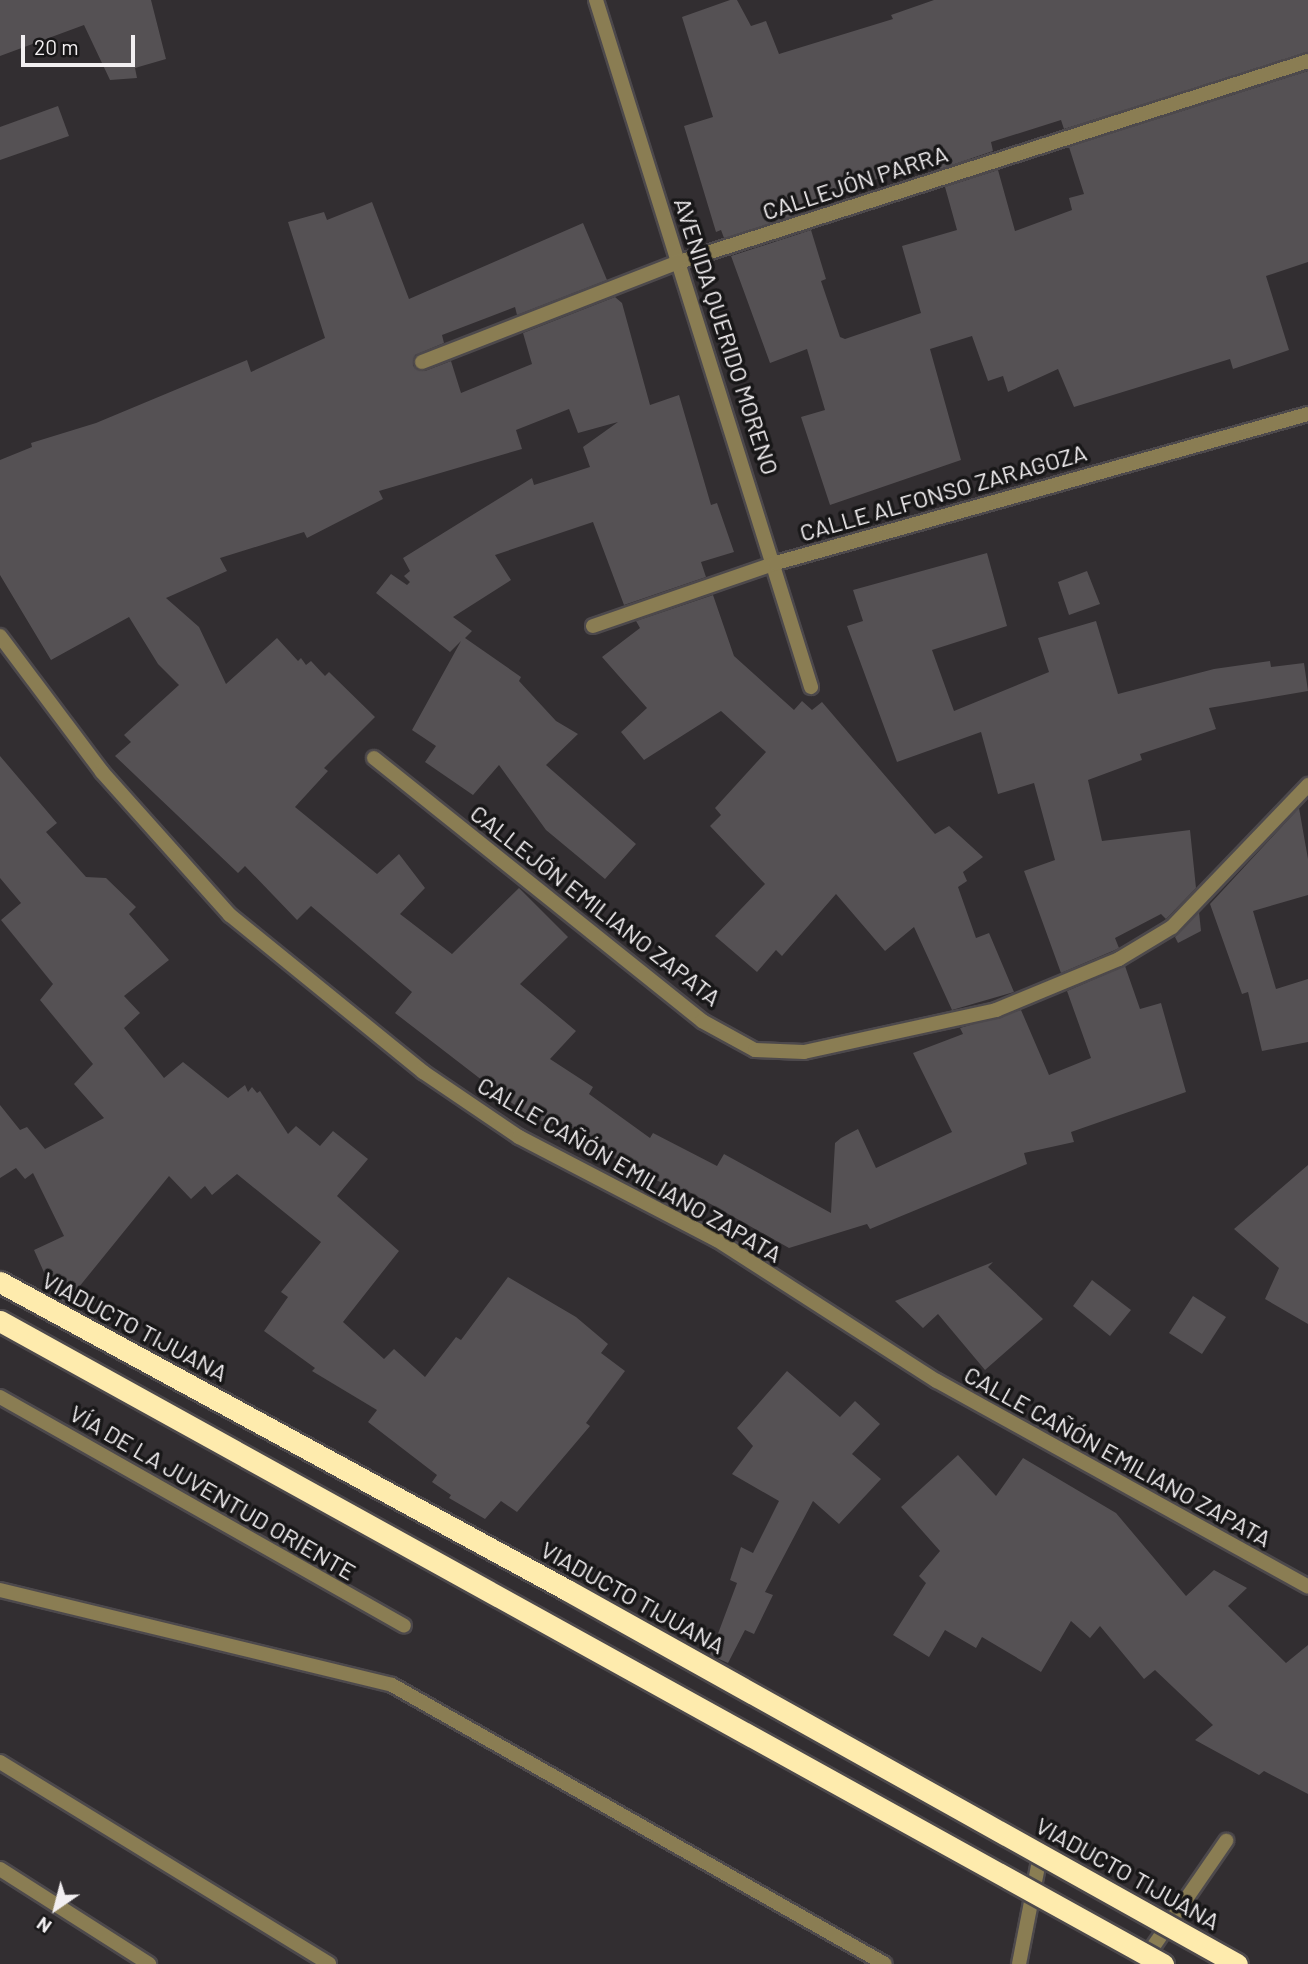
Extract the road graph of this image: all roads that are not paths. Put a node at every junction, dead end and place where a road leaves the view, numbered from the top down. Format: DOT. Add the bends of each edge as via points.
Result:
graph roads {
  1 [pos="596,0"];
  2 [pos="1308,61"];
  3 [pos="679,262"];
  4 [pos="422,362"];
  5 [pos="1308,414"];
  6 [pos="776,563"];
  7 [pos="593,626"];
  8 [pos="0,636"];
  9 [pos="811,687"];
  10 [pos="374,758"];
  11 [pos="1308,785"];
  12 [pos="0,1282"];
  13 [pos="0,1321"];
  14 [pos="0,1397"];
  15 [pos="1308,1587"];
  16 [pos="0,1590"];
  17 [pos="404,1626"];
  18 [pos="0,1762"];
  19 [pos="1226,1841"];
  20 [pos="1040,1857"];
  21 [pos="0,1869"];
  22 [pos="133,1959"];
  23 [pos="149,1964"];
  24 [pos="329,1964"];
  25 [pos="885,1964"];
  26 [pos="1019,1964"];
  27 [pos="1141,1964"];
  28 [pos="1163,1964"];
  29 [pos="1237,1964"];
  1 -- 3 [label="street, AVENIDA QUERIDO MORENO"];
  2 -- 3 [label="street, CALLEJÓN PARRA"];
  3 -- 4 [label="street, CALLEJÓN PARRA"];
  3 -- 6 [label="street, AVENIDA QUERIDO MORENO"];
  5 -- 6 [label="street, CALLE ALFONSO ZARAGOZA"];
  6 -- 7 [label="street, CALLE ALFONSO ZARAGOZA"];
  6 -- 9 [label="street, AVENIDA QUERIDO MORENO"];
  8 -- 15 [label="street, CALLE CAÑÓN EMILIANO ZAPATA" via="102,772 230,915 423,1072 519,1137 716,1240 937,1381"];
  10 -- 11 [label="street, CALLEJÓN EMILIANO ZAPATA" via="702,1021 755,1050 804,1052 996,1010 1119,959 1172,927"];
  12 -- 29 [label="highway, VIADUCTO TIJUANA, bridge" via="566,1590"];
  13 -- 28 [label="highway, bridge"];
  14 -- 17 [label="street, VÍA DE LA JUVENTUD ORIENTE"];
  16 -- 25 [label="street" via="391,1685"];
  18 -- 24 [label="street"];
  19 -- 27 [label="street"];
  20 -- 26 [label="street"];
  21 -- 22 [label="street"];
  22 -- 23 [label="street"];
}
